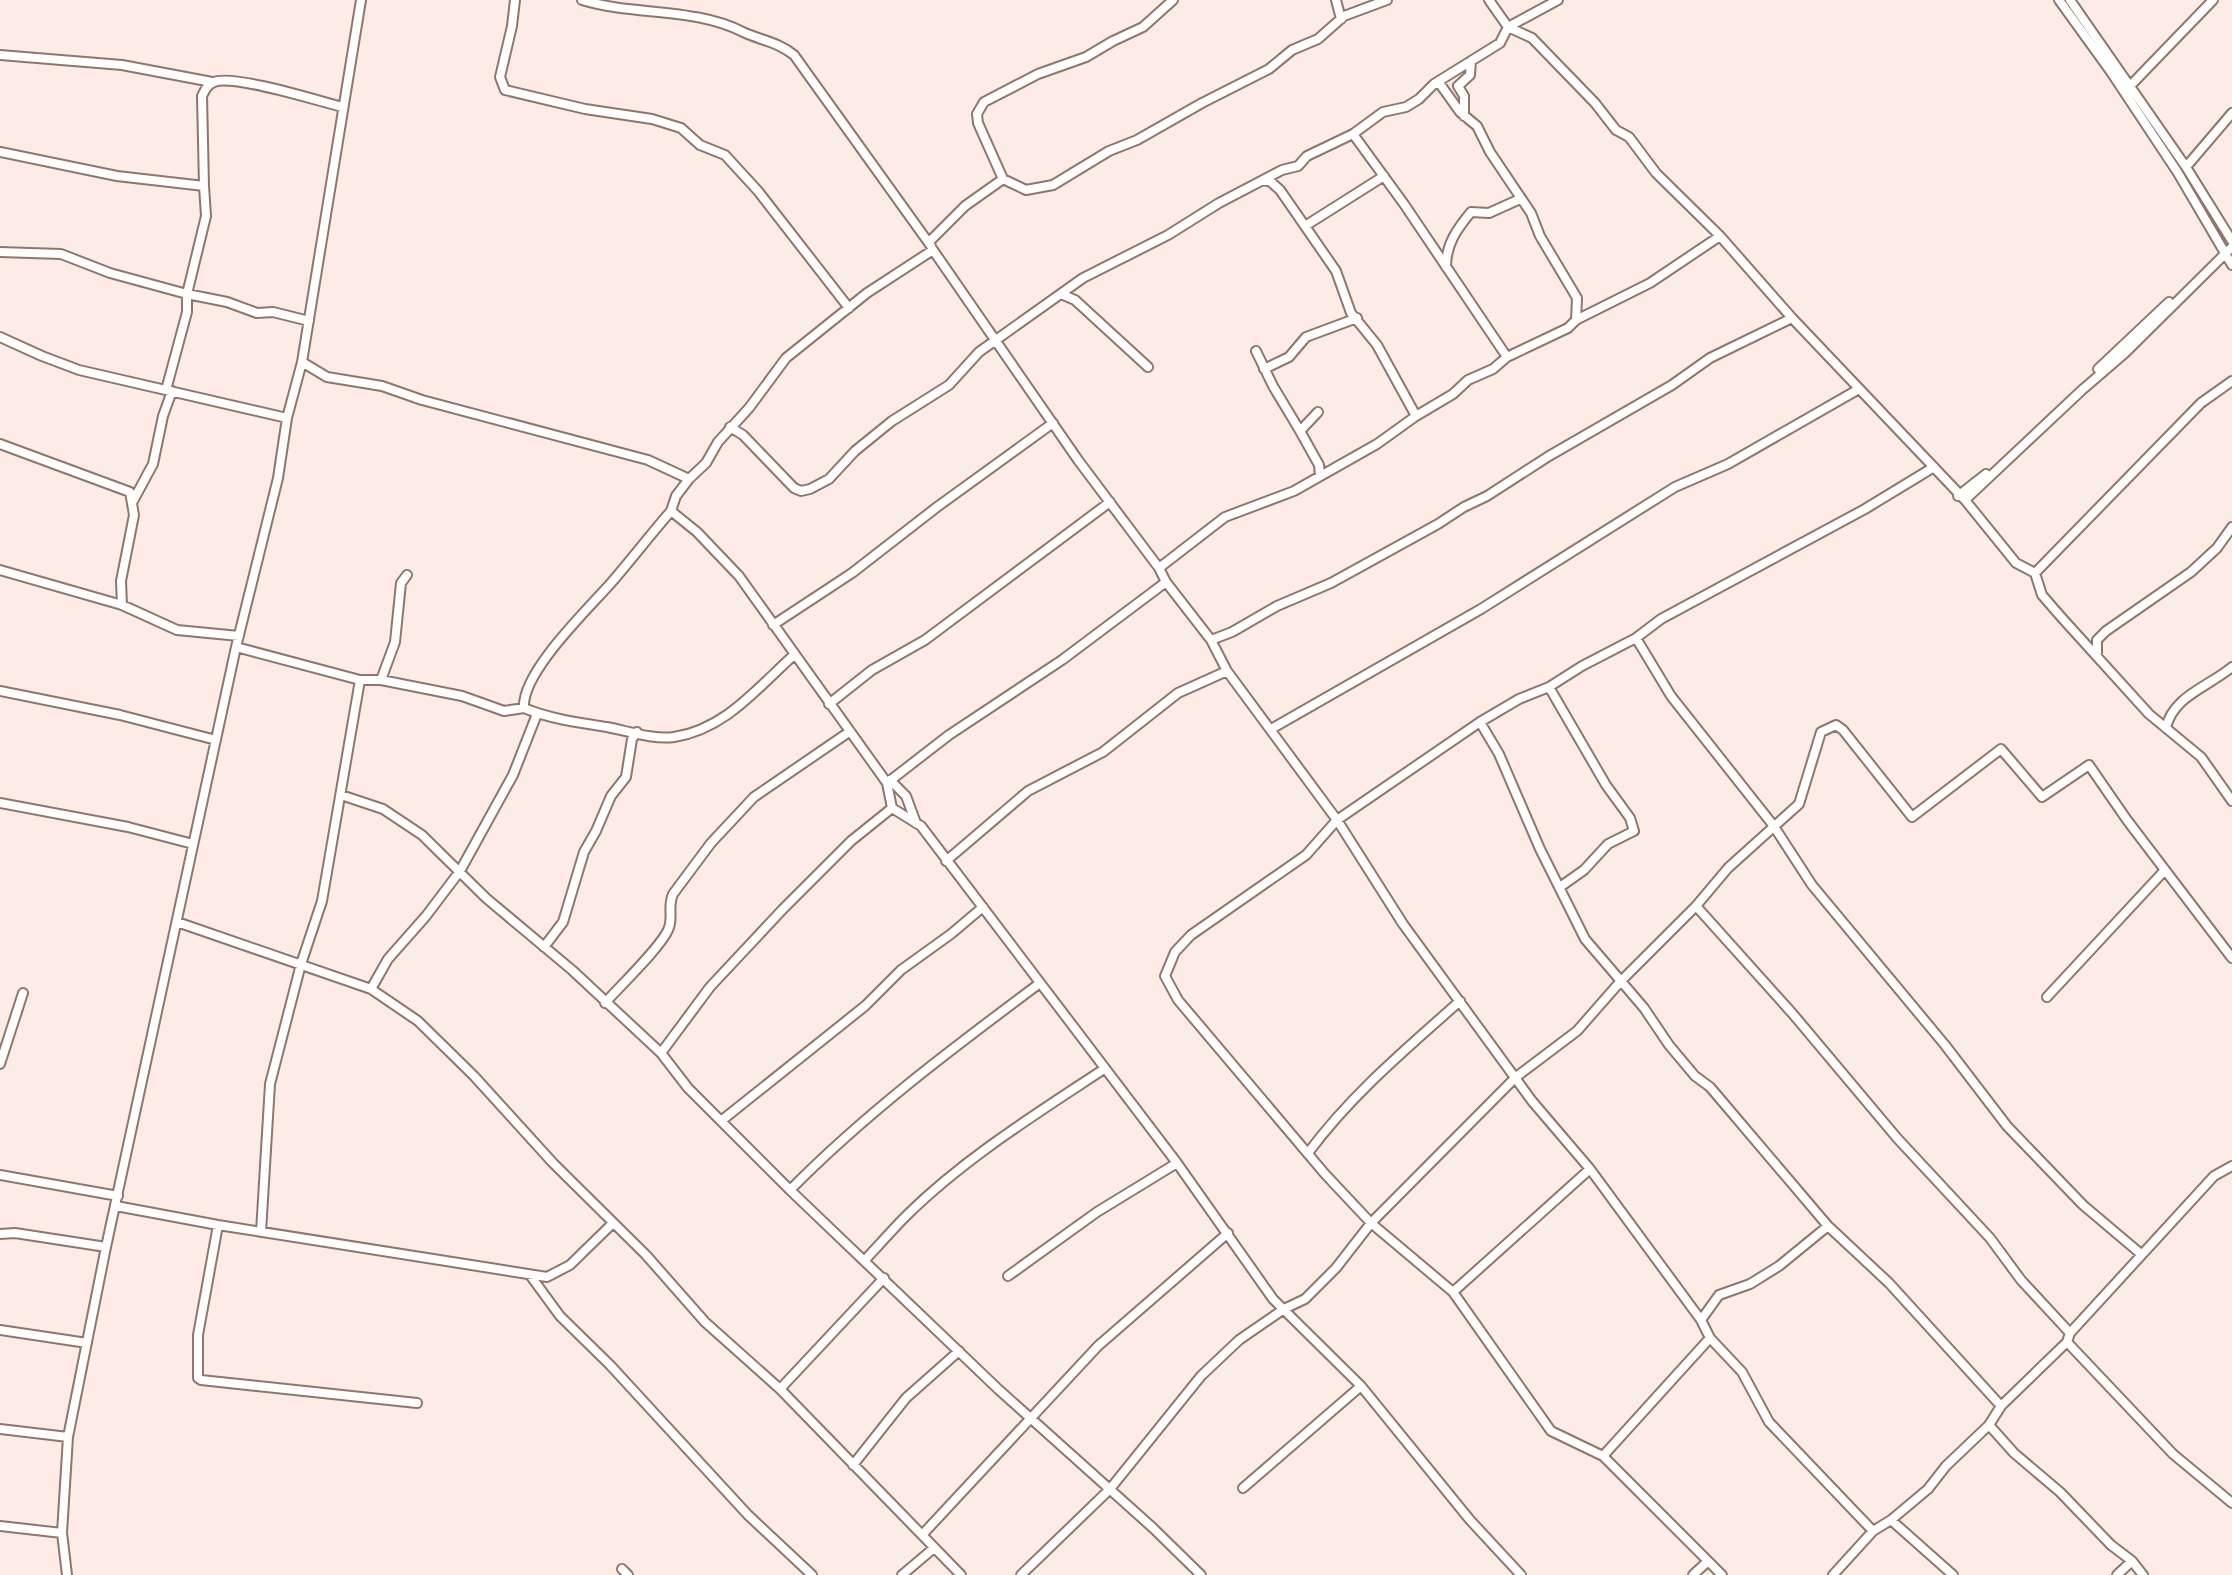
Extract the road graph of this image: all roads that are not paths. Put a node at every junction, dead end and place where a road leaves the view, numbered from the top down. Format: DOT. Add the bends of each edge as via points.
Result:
graph roads {
  1 [pos="361,0"];
  2 [pos="515,0"];
  3 [pos="582,0"];
  4 [pos="1173,0"];
  5 [pos="1336,0"];
  6 [pos="1387,0"];
  7 [pos="1489,0"];
  8 [pos="1558,0"];
  9 [pos="2059,0"];
  10 [pos="2070,0"];
  11 [pos="2213,0"];
  12 [pos="1341,19"];
  13 [pos="1508,27"];
  14 [pos="0,55"];
  15 [pos="1471,61"];
  16 [pos="212,82"];
  17 [pos="1434,84"];
  18 [pos="2130,86"];
  19 [pos="342,107"];
  20 [pos="2232,113"];
  21 [pos="1464,116"];
  22 [pos="2214,127"];
  23 [pos="1353,134"];
  24 [pos="0,152"];
  25 [pos="2182,170"];
  26 [pos="1384,176"];
  27 [pos="1003,179"];
  28 [pos="1263,180"];
  29 [pos="204,186"];
  30 [pos="1520,199"];
  31 [pos="1305,226"];
  32 [pos="1720,236"];
  33 [pos="2232,244"];
  34 [pos="931,246"];
  35 [pos="2222,251"];
  36 [pos="0,252"];
  37 [pos="2232,265"];
  38 [pos="1446,267"];
  39 [pos="187,294"];
  40 [pos="1061,294"];
  41 [pos="849,308"];
  42 [pos="1357,318"];
  43 [pos="1792,318"];
  44 [pos="1576,320"];
  45 [pos="309,321"];
  46 [pos="0,337"];
  47 [pos="996,342"];
  48 [pos="1256,351"];
  49 [pos="1507,357"];
  50 [pos="302,362"];
  51 [pos="1148,367"];
  52 [pos="1264,369"];
  53 [pos="2232,381"];
  54 [pos="1859,389"];
  55 [pos="169,390"];
  56 [pos="1318,412"];
  57 [pos="1416,416"];
  58 [pos="287,418"];
  59 [pos="1053,423"];
  60 [pos="730,427"];
  61 [pos="1300,431"];
  62 [pos="0,444"];
  63 [pos="1934,467"];
  64 [pos="1320,476"];
  65 [pos="689,479"];
  66 [pos="1961,498"];
  67 [pos="133,501"];
  68 [pos="1110,502"];
  69 [pos="671,511"];
  70 [pos="2232,527"];
  71 [pos="1159,568"];
  72 [pos="0,570"];
  73 [pos="2035,573"];
  74 [pos="407,575"];
  75 [pos="1166,582"];
  76 [pos="122,605"];
  77 [pos="773,625"];
  78 [pos="239,636"];
  79 [pos="1636,638"];
  80 [pos="1211,640"];
  81 [pos="236,647"];
  82 [pos="794,655"];
  83 [pos="2097,655"];
  84 [pos="2232,667"];
  85 [pos="1227,671"];
  86 [pos="360,680"];
  87 [pos="381,680"];
  88 [pos="1549,687"];
  89 [pos="0,691"];
  90 [pos="829,704"];
  91 [pos="524,708"];
  92 [pos="537,714"];
  93 [pos="1480,722"];
  94 [pos="2166,728"];
  95 [pos="1271,729"];
  96 [pos="637,732"];
  97 [pos="849,732"];
  98 [pos="216,740"];
  99 [pos="889,781"];
  100 [pos="341,795"];
  101 [pos="2231,798"];
  102 [pos="0,803"];
  103 [pos="892,808"];
  104 [pos="1337,820"];
  105 [pos="916,823"];
  106 [pos="1773,825"];
  107 [pos="193,844"];
  108 [pos="946,861"];
  109 [pos="2165,870"];
  110 [pos="460,871"];
  111 [pos="1560,887"];
  112 [pos="1696,906"];
  113 [pos="983,907"];
  114 [pos="177,922"];
  115 [pos="544,947"];
  116 [pos="2232,958"];
  117 [pos="301,964"];
  118 [pos="1620,982"];
  119 [pos="1040,983"];
  120 [pos="371,989"];
  121 [pos="23,993"];
  122 [pos="2047,997"];
  123 [pos="1460,1001"];
  124 [pos="605,1003"];
  125 [pos="661,1053"];
  126 [pos="0,1064"];
  127 [pos="1104,1069"];
  128 [pos="1516,1077"];
  129 [pos="721,1121"];
  130 [pos="1308,1153"];
  131 [pos="1177,1163"];
  132 [pos="2232,1166"];
  133 [pos="1590,1169"];
  134 [pos="0,1175"];
  135 [pos="790,1190"];
  136 [pos="117,1201"];
  137 [pos="613,1223"];
  138 [pos="1371,1223"];
  139 [pos="218,1225"];
  140 [pos="1828,1226"];
  141 [pos="261,1232"];
  142 [pos="1228,1233"];
  143 [pos="0,1234"];
  144 [pos="106,1247"];
  145 [pos="2141,1254"];
  146 [pos="865,1260"];
  147 [pos="530,1275"];
  148 [pos="1008,1276"];
  149 [pos="884,1278"];
  150 [pos="1453,1292"];
  151 [pos="1284,1309"];
  152 [pos="1701,1320"];
  153 [pos="0,1330"];
  154 [pos="1710,1338"];
  155 [pos="2068,1338"];
  156 [pos="87,1343"];
  157 [pos="959,1351"];
  158 [pos="1361,1386"];
  159 [pos="780,1389"];
  160 [pos="417,1403"];
  161 [pos="2001,1406"];
  162 [pos="1029,1417"];
  163 [pos="1989,1425"];
  164 [pos="0,1429"];
  165 [pos="68,1437"];
  166 [pos="1603,1456"];
  167 [pos="853,1465"];
  168 [pos="1243,1488"];
  169 [pos="1110,1489"];
  170 [pos="2232,1503"];
  171 [pos="1891,1520"];
  172 [pos="0,1526"];
  173 [pos="1873,1531"];
  174 [pos="62,1533"];
  175 [pos="922,1535"];
  176 [pos="934,1548"];
  177 [pos="2132,1561"];
  178 [pos="1707,1562"];
  179 [pos="67,1575"];
  180 [pos="812,1575"];
  181 [pos="902,1575"];
  182 [pos="961,1575"];
  183 [pos="1021,1575"];
  184 [pos="1201,1575"];
  185 [pos="1521,1575"];
  186 [pos="1693,1575"];
  187 [pos="1722,1575"];
  188 [pos="1833,1575"];
  189 [pos="1953,1575"];
  190 [pos="2117,1575"];
  191 [pos="2143,1575"];
  1 -- 19 [label="street"];
  2 -- 41 [label="street" via="500,77 505,90 652,119 681,128 700,145 725,155"];
  3 -- 34 [label="street" via="723,24 782,46 794,55"];
  4 -- 27 [label="street" via="1143,27 984,102 978,123"];
  5 -- 12 [label="street"];
  6 -- 12 [label="street"];
  7 -- 13 [label="street"];
  8 -- 13 [label="street"];
  9 -- 25 [label="street"];
  10 -- 18 [label="street"];
  11 -- 18 [label="street"];
  12 -- 27 [label="street" via="1269,69 1053,185 1026,190"];
  13 -- 15 [label="street" via="1500,43"];
  13 -- 32 [label="street" via="1532,38"];
  14 -- 16 [label="street" via="122,65"];
  15 -- 17 [label="street"];
  15 -- 21 [label="street" via="1470,75 1458,86"];
  16 -- 19 [label="street" via="235,81"];
  16 -- 29 [label="street" via="202,96"];
  17 -- 21 [label="street" via="1440,84"];
  17 -- 23 [label="street" via="1419,99 1383,112"];
  18 -- 25 [label="street"];
  19 -- 45 [label="street"];
  20 -- 25 [label="street"];
  21 -- 30 [label="street" via="1477,126"];
  22 -- 25 [label="street"];
  23 -- 26 [label="street"];
  23 -- 28 [label="street"];
  24 -- 29 [label="street" via="117,176"];
  25 -- 33 [label="street"];
  25 -- 35 [label="street"];
  26 -- 31 [label="street"];
  26 -- 38 [label="street"];
  27 -- 34 [label="street" via="965,206"];
  28 -- 31 [label="street" via="1280,190"];
  28 -- 40 [label="street"];
  29 -- 39 [label="street" via="206,216"];
  30 -- 38 [label="street" via="1489,213 1471,212 1455,231"];
  30 -- 44 [label="street" via="1577,298"];
  31 -- 42 [label="street" via="1336,271"];
  32 -- 43 [label="street"];
  32 -- 44 [label="street" via="1650,283"];
  33 -- 66 [label="street" via="2125,353"];
  34 -- 41 [label="street"];
  34 -- 47 [label="street"];
  35 -- 37 [label="street"];
  35 -- 66 [label="street"];
  36 -- 39 [label="street" via="61,254"];
  38 -- 49 [label="street"];
  39 -- 45 [label="street"];
  39 -- 55 [label="street"];
  40 -- 47 [label="street"];
  40 -- 51 [label="street"];
  41 -- 60 [label="street" via="786,358"];
  42 -- 52 [label="street" via="1306,337 1289,357"];
  42 -- 57 [label="street"];
  43 -- 54 [label="street"];
  43 -- 80 [label="street" via="1710,358 1438,524"];
  44 -- 49 [label="street"];
  45 -- 50 [label="street"];
  46 -- 55 [label="street" via="79,370"];
  47 -- 59 [label="street"];
  47 -- 60 [label="street" via="979,352 949,385 892,421 829,479 810,489 794,488"];
  48 -- 52 [label="street"];
  49 -- 57 [label="street"];
  50 -- 58 [label="street"];
  50 -- 65 [label="street" via="327,377 382,386 648,460"];
  52 -- 61 [label="street"];
  53 -- 73 [label="street" via="2201,403"];
  54 -- 63 [label="street"];
  54 -- 95 [label="street" via="1728,464 1675,487 1481,609"];
  55 -- 58 [label="street"];
  55 -- 67 [label="street" via="153,464"];
  56 -- 61 [label="street"];
  57 -- 64 [label="street"];
  58 -- 78 [label="street" via="278,478"];
  59 -- 68 [label="street"];
  59 -- 77 [label="street" via="852,573"];
  60 -- 65 [label="street"];
  61 -- 64 [label="street"];
  62 -- 67 [label="street" via="130,492"];
  63 -- 66 [label="street"];
  63 -- 79 [label="street" via="1661,619"];
  64 -- 71 [label="street" via="1225,517"];
  65 -- 69 [label="street"];
  66 -- 73 [label="street" via="2016,563"];
  67 -- 76 [label="street"];
  68 -- 71 [label="street"];
  68 -- 90 [label="street" via="925,640 872,670"];
  69 -- 77 [label="street" via="739,576"];
  69 -- 91 [label="street" via="547,656 526,691"];
  70 -- 83 [label="street" via="2191,572 2106,631 2097,640"];
  71 -- 75 [label="street"];
  72 -- 76 [label="street"];
  73 -- 83 [label="street" via="2042,595"];
  74 -- 87 [label="street" via="401,583 395,642"];
  75 -- 80 [label="street"];
  75 -- 99 [label="street"];
  76 -- 78 [label="street" via="177,630"];
  77 -- 82 [label="street"];
  78 -- 81 [label="street"];
  79 -- 88 [label="street"];
  79 -- 106 [label="street" via="1671,696"];
  80 -- 85 [label="street"];
  81 -- 86 [label="street"];
  81 -- 98 [label="street"];
  82 -- 90 [label="street"];
  82 -- 96 [label="street" via="718,721 674,737"];
  83 -- 94 [label="street"];
  84 -- 94 [label="street" via="2176,704"];
  85 -- 95 [label="street"];
  85 -- 108 [label="street" via="1178,693 1103,752 1028,791"];
  86 -- 87 [label="street"];
  86 -- 100 [label="street"];
  87 -- 91 [label="street" via="462,696 504,711"];
  88 -- 93 [label="street"];
  88 -- 111 [label="street" via="1634,831 1608,844"];
  89 -- 98 [label="street"];
  90 -- 97 [label="street"];
  91 -- 92 [label="street"];
  92 -- 96 [label="street"];
  92 -- 110 [label="street" via="513,775"];
  93 -- 104 [label="street"];
  93 -- 111 [label="street"];
  94 -- 101 [label="street" via="2201,757"];
  95 -- 104 [label="street"];
  96 -- 115 [label="street" via="626,777 584,852 563,922"];
  97 -- 99 [label="street"];
  97 -- 124 [label="street" via="754,797 711,843 673,894 665,936"];
  98 -- 107 [label="street"];
  99 -- 103 [label="street"];
  99 -- 105 [label="street" via="906,796"];
  100 -- 110 [label="street" via="397,817"];
  100 -- 117 [label="street" via="322,901"];
  102 -- 107 [label="street"];
  103 -- 105 [label="street"];
  103 -- 125 [label="street" via="783,909 710,987"];
  104 -- 123 [label="street"];
  104 -- 130 [label="street" via="1306,855 1191,935 1175,952 1165,976 1178,1000"];
  105 -- 108 [label="street"];
  106 -- 109 [label="street" via="1799,804 1821,732 1836,725 1912,817 2001,749 2042,797 2089,765"];
  106 -- 112 [label="street"];
  106 -- 145 [label="street" via="1812,885 2007,1126 2083,1205"];
  107 -- 114 [label="street"];
  108 -- 113 [label="street"];
  109 -- 116 [label="street"];
  109 -- 122 [label="street"];
  110 -- 115 [label="street"];
  110 -- 120 [label="street" via="388,959"];
  111 -- 118 [label="street" via="1585,939"];
  112 -- 118 [label="street"];
  112 -- 155 [label="street" via="1990,1238"];
  113 -- 119 [label="street"];
  113 -- 129 [label="street"];
  114 -- 117 [label="street"];
  114 -- 136 [label="street"];
  115 -- 124 [label="street"];
  117 -- 120 [label="street"];
  117 -- 141 [label="street" via="270,1084"];
  118 -- 128 [label="street" via="1577,1031"];
  118 -- 140 [label="street"];
  119 -- 127 [label="street"];
  119 -- 135 [label="street" via="932,1063 835,1144"];
  120 -- 137 [label="street" via="418,1021"];
  121 -- 126 [label="street"];
  123 -- 128 [label="street"];
  123 -- 130 [label="street" via="1376,1075"];
  124 -- 125 [label="street"];
  125 -- 129 [label="street"];
  127 -- 131 [label="street"];
  127 -- 146 [label="street" via="966,1165"];
  128 -- 133 [label="street"];
  128 -- 138 [label="street"];
  129 -- 135 [label="street"];
  130 -- 138 [label="street"];
  131 -- 142 [label="street"];
  131 -- 148 [label="street"];
  132 -- 145 [label="street" via="2214,1176"];
  133 -- 150 [label="street"];
  133 -- 152 [label="street"];
  134 -- 136 [label="street"];
  135 -- 146 [label="street"];
  136 -- 139 [label="street"];
  136 -- 144 [label="street"];
  137 -- 147 [label="street" via="560,1272"];
  137 -- 159 [label="street" via="705,1322"];
  138 -- 150 [label="street"];
  138 -- 151 [label="street" via="1305,1299"];
  139 -- 141 [label="street"];
  139 -- 160 [label="street" via="198,1335 198,1378"];
  140 -- 152 [label="street" via="1779,1266 1719,1295"];
  140 -- 161 [label="street" via="1889,1283"];
  141 -- 147 [label="street"];
  142 -- 151 [label="street"];
  142 -- 162 [label="street" via="1098,1346"];
  143 -- 144 [label="street"];
  144 -- 156 [label="street"];
  145 -- 155 [label="street"];
  146 -- 149 [label="street"];
  147 -- 180 [label="street" via="560,1316 748,1515"];
  149 -- 157 [label="street"];
  149 -- 159 [label="street"];
  150 -- 166 [label="street" via="1551,1431"];
  151 -- 158 [label="street"];
  151 -- 169 [label="street" via="1239,1340 1201,1376"];
  152 -- 154 [label="street"];
  153 -- 156 [label="street"];
  154 -- 166 [label="street"];
  154 -- 173 [label="street" via="1742,1372 1769,1422"];
  155 -- 161 [label="street"];
  155 -- 170 [label="street" via="2173,1454"];
  156 -- 165 [label="street"];
  157 -- 162 [label="street"];
  157 -- 167 [label="street" via="906,1398"];
  158 -- 168 [label="street"];
  158 -- 185 [label="street"];
  159 -- 167 [label="street"];
  161 -- 163 [label="street"];
  162 -- 169 [label="street"];
  162 -- 175 [label="street"];
  163 -- 171 [label="street"];
  163 -- 177 [label="street"];
  164 -- 165 [label="street"];
  165 -- 174 [label="street"];
  166 -- 178 [label="street"];
  167 -- 175 [label="street"];
  169 -- 183 [label="street"];
  169 -- 184 [label="street"];
  171 -- 173 [label="street"];
  171 -- 189 [label="street"];
  172 -- 174 [label="street"];
  173 -- 188 [label="street"];
  174 -- 179 [label="street"];
  175 -- 176 [label="street"];
  176 -- 181 [label="street"];
  176 -- 182 [label="street"];
  177 -- 190 [label="street"];
  177 -- 191 [label="street"];
  178 -- 186 [label="street"];
  178 -- 187 [label="street"];
}
